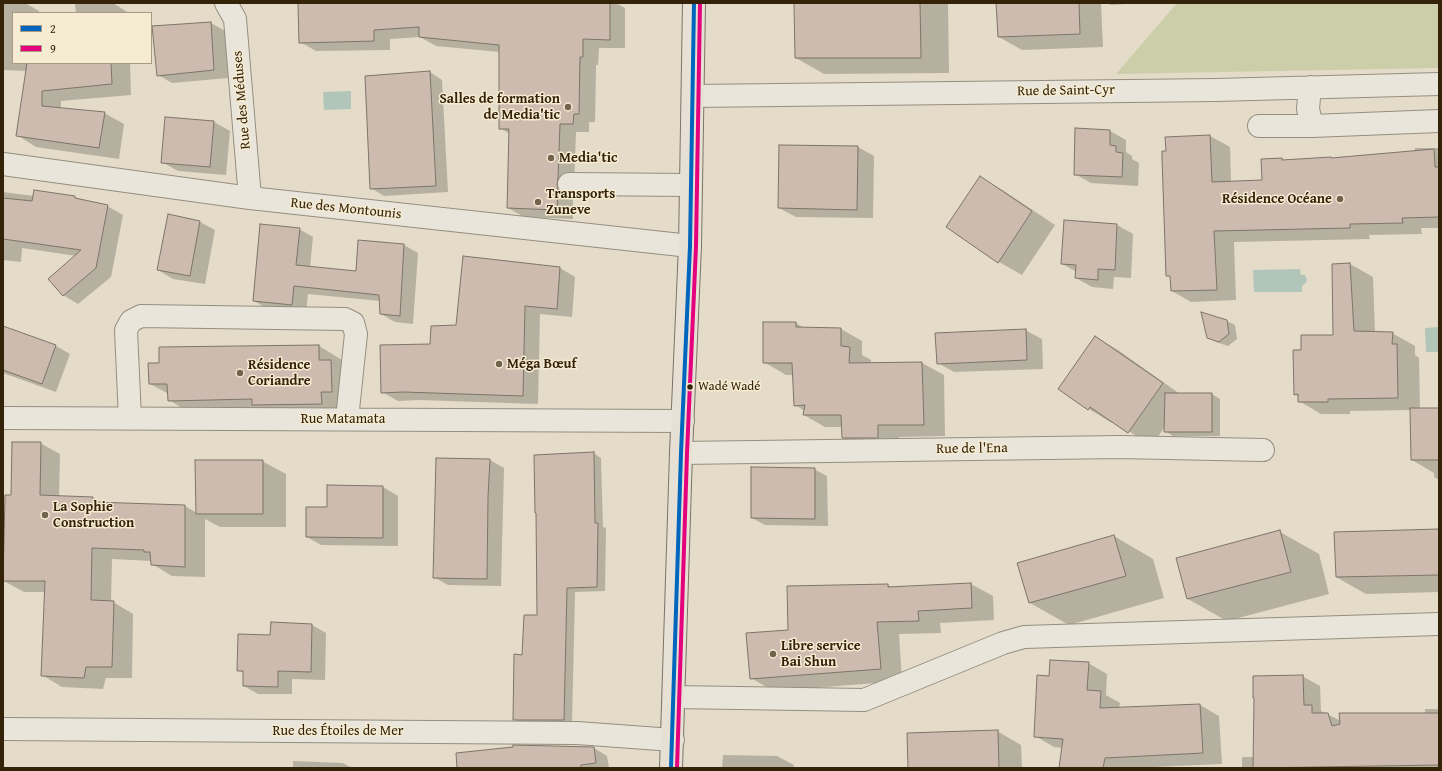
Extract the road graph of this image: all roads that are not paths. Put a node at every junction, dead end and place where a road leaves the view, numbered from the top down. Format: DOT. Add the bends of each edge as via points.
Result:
graph roads {
  1 [pos="226,3"];
  2 [pos="694,3"];
  3 [pos="1439,84"];
  4 [pos="1310,87"];
  5 [pos="693,96"];
  6 [pos="1439,121"];
  7 [pos="1259,126"];
  8 [pos="1312,126"];
  9 [pos="3,164"];
  10 [pos="570,184"];
  11 [pos="691,186"];
  12 [pos="250,198"];
  13 [pos="690,246"];
  14 [pos="3,418"];
  15 [pos="130,419"];
  16 [pos="347,419"];
  17 [pos="683,421"];
  18 [pos="1263,450"];
  19 [pos="681,453"];
  20 [pos="1439,624"];
  21 [pos="674,697"];
  22 [pos="3,728"];
  23 [pos="673,740"];
  24 [pos="671,768"];
  1 -- 12 [label="street, Rue des Méduses" via="235,19"];
  2 -- 5 [label="main road"];
  3 -- 4 [label="street, Rue de Saint-Cyr"];
  4 -- 5 [label="street, Rue de Saint-Cyr"];
  4 -- 8 [label="street" via="1308,109"];
  5 -- 11 [label="main road"];
  6 -- 8 [label="street"];
  7 -- 8 [label="street"];
  9 -- 12 [label="street, Rue des Montounis"];
  10 -- 11 [label="street"];
  11 -- 13 [label="main road"];
  12 -- 13 [label="street, Rue des Montounis"];
  13 -- 17 [label="main road"];
  14 -- 15 [label="street, Rue Matamata"];
  15 -- 16 [label="street, Rue Matamata"];
  15 -- 16 [label="street" via="126,330 131,321 141,316 345,319 353,324 356,334"];
  16 -- 17 [label="street, Rue Matamata"];
  17 -- 19 [label="main road"];
  18 -- 19 [label="street, Rue de l'Ena" via="1120,447"];
  19 -- 21 [label="main road"];
  20 -- 21 [label="street" via="1024,637 1003,643 864,700"];
  21 -- 23 [label="main road"];
  22 -- 23 [label="street, Rue des Étoiles de Mer" via="577,733"];
  23 -- 24 [label="main road"];
}
